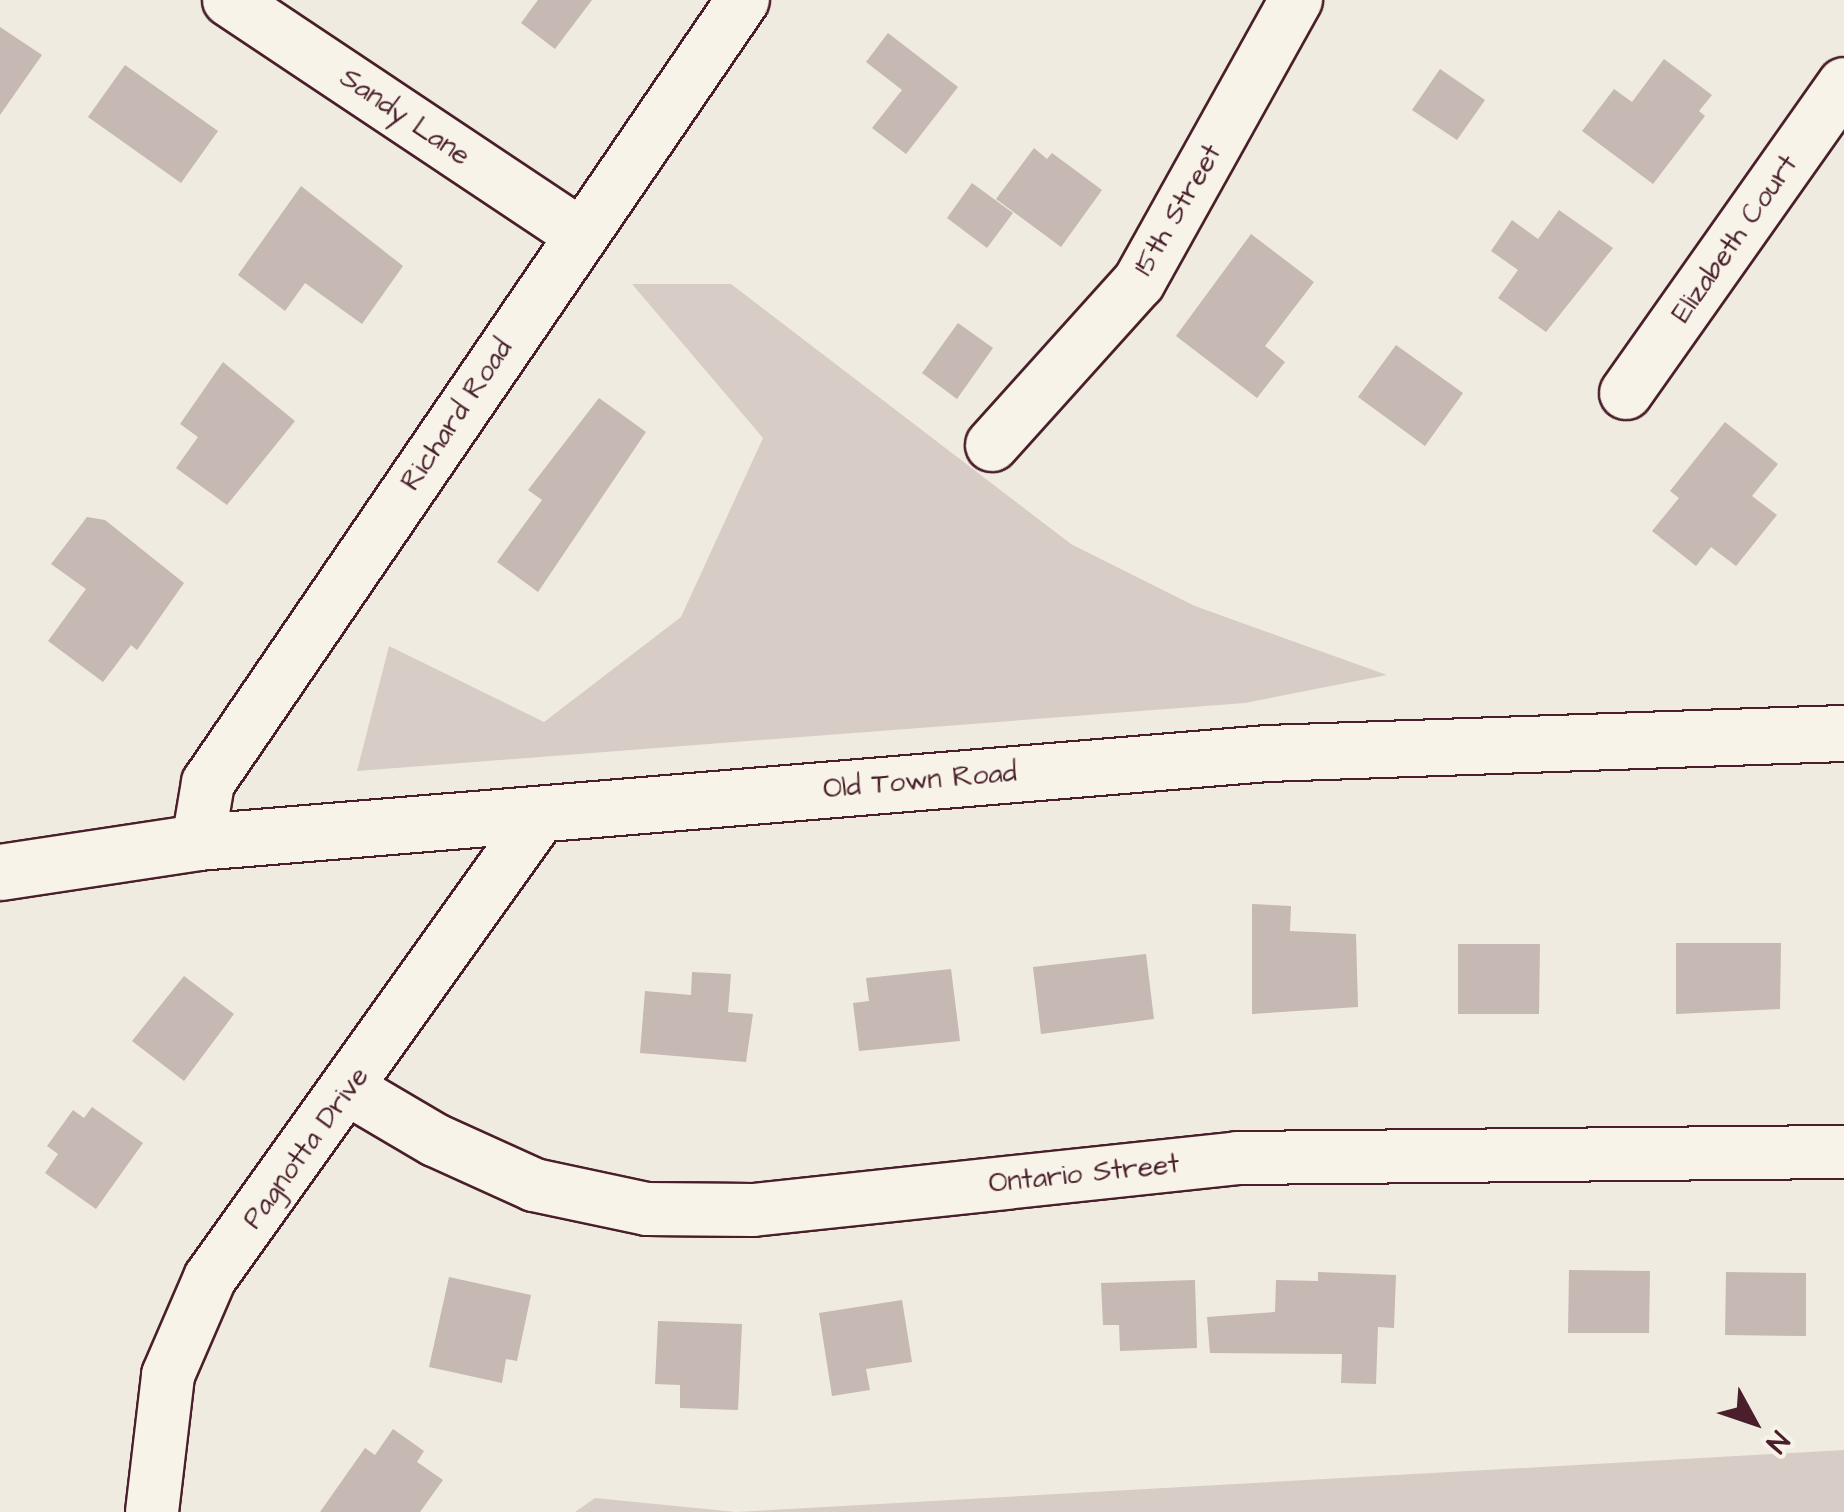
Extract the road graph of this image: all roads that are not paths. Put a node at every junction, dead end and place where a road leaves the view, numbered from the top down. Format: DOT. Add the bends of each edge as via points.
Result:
graph roads {
  1 [pos="229,0"];
  2 [pos="743,0"];
  3 [pos="1296,0"];
  4 [pos="1844,84"];
  5 [pos="580,234"];
  6 [pos="1626,392"];
  7 [pos="992,445"];
  8 [pos="1844,733"];
  9 [pos="540,816"];
  10 [pos="198,842"];
  11 [pos="0,872"];
  12 [pos="350,1090"];
  13 [pos="1844,1152"];
  14 [pos="152,1512"];
  1 -- 5 [label="street, Sandy Lane"];
  2 -- 5 [label="street, Richard Road"];
  3 -- 7 [label="street, 15th Street" via="1139,282"];
  4 -- 6 [label="street, Elizabeth Court"];
  5 -- 10 [label="street, Richard Road" via="208,784"];
  8 -- 9 [label="main road, Old Town Road" via="1267,753"];
  9 -- 10 [label="main road, Old Town Road"];
  9 -- 12 [label="street, Pagnotta Drive"];
  10 -- 11 [label="main road, Old Town Road"];
  12 -- 13 [label="street, Ontario Street" via="435,1140 534,1185 647,1209 752,1210 1237,1158"];
  12 -- 14 [label="street, Pagnotta Drive" via="210,1278 187,1324 168,1375"];
}
